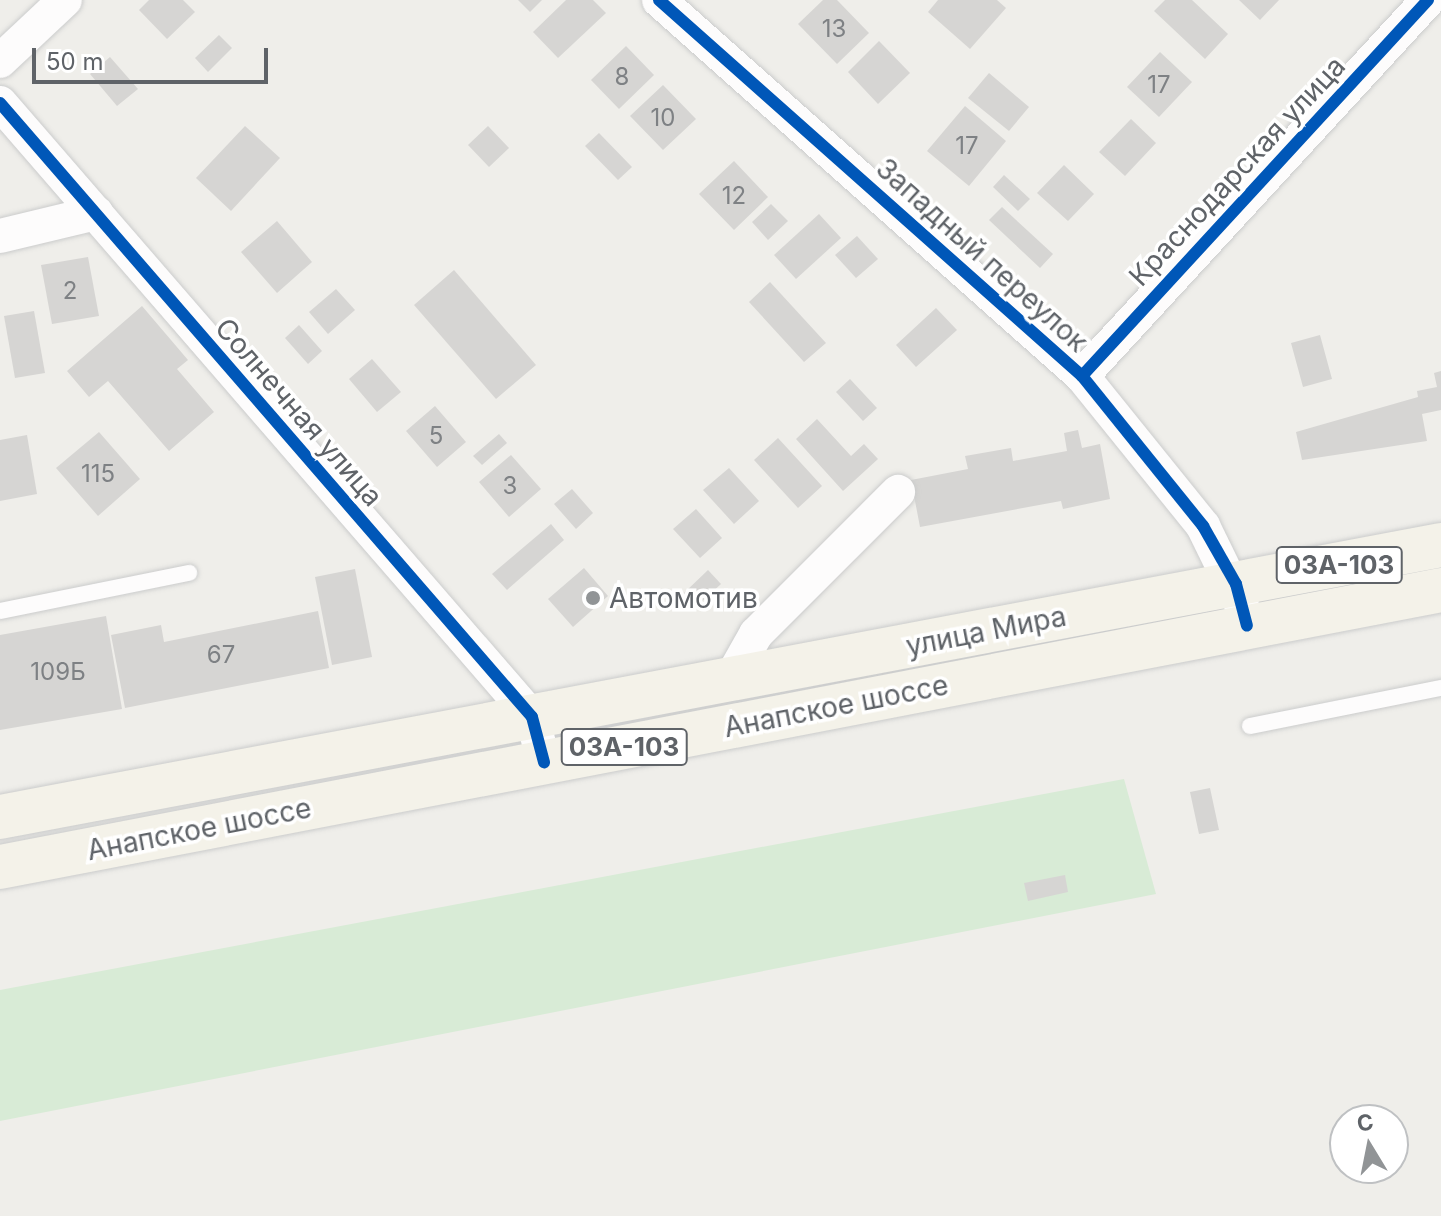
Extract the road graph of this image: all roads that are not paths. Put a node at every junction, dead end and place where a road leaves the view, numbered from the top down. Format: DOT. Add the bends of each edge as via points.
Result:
graph roads {
  1 [pos="65,0"];
  2 [pos="659,0"];
  3 [pos="1428,0"];
  4 [pos="0,61"];
  5 [pos="0,103"];
  6 [pos="96,213"];
  7 [pos="0,236"];
  8 [pos="1082,376"];
  9 [pos="898,492"];
  10 [pos="1441,545"];
  11 [pos="189,573"];
  12 [pos="1236,584"];
  13 [pos="1441,590"];
  14 [pos="0,611"];
  15 [pos="1247,626"];
  16 [pos="730,680"];
  17 [pos="1441,688"];
  18 [pos="532,717"];
  19 [pos="1250,726"];
  20 [pos="544,762"];
  21 [pos="0,817"];
  22 [pos="0,867"];
  1 -- 4 [label="street"];
  2 -- 8 [label="street, Западный переулок"];
  3 -- 8 [label="street, Краснодарская улица"];
  5 -- 6 [label="street, Солнечная улица"];
  6 -- 7 [label="street"];
  6 -- 18 [label="street, Солнечная улица"];
  8 -- 12 [label="street, Западный переулок" via="1203,526"];
  9 -- 16 [label="street" via="756,634"];
  10 -- 12 [label="main road, улица Мира / 03А-103"];
  11 -- 14 [label="lane"];
  12 -- 15 [label="street, Западный переулок"];
  12 -- 16 [label="main road, улица Мира / 03А-103"];
  13 -- 15 [label="main road, 03А-103"];
  15 -- 20 [label="main road, Анапское шоссе / 03А-103"];
  16 -- 18 [label="main road, улица Мира / 03А-103"];
  17 -- 19 [label="lane"];
  18 -- 20 [label="street, Солнечная улица"];
  18 -- 21 [label="main road, Анапское шоссе / 03А-103"];
  20 -- 22 [label="main road, Анапское шоссе / 03А-103"];
}
